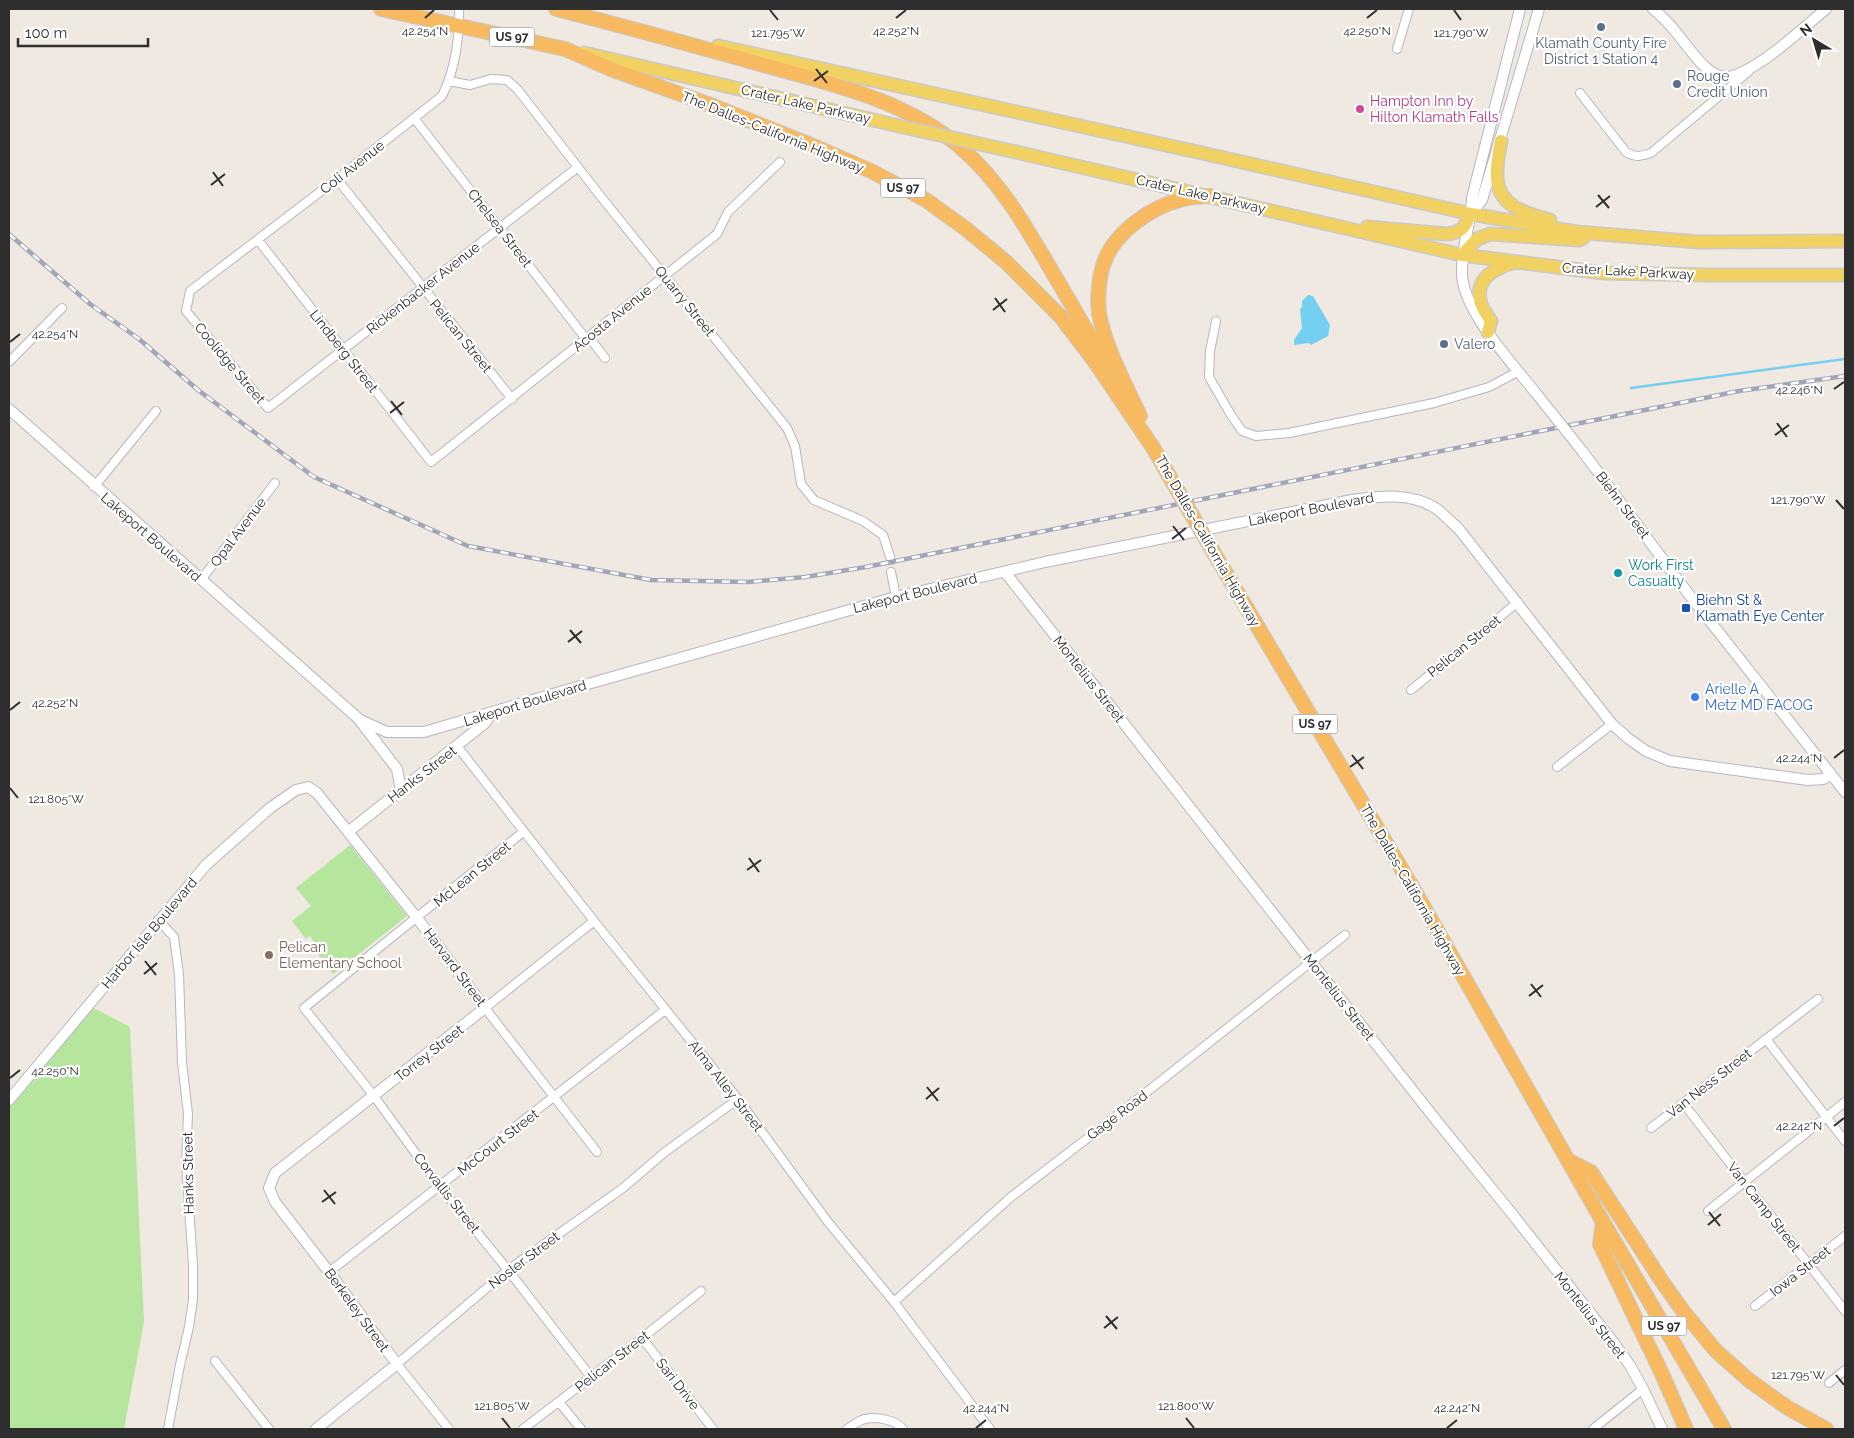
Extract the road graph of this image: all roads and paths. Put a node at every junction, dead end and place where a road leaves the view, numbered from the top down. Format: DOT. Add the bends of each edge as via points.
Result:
graph roads {
  1 [pos="381,9"];
  2 [pos="460,9"];
  3 [pos="556,9"];
  4 [pos="1409,9"];
  5 [pos="1520,9"];
  6 [pos="1539,9"];
  7 [pos="1653,9"];
  8 [pos="1826,9"];
  9 [pos="460,26"];
  10 [pos="642,30"];
  11 [pos="565,49"];
  12 [pos="1397,49"];
  13 [pos="1754,68"];
  14 [pos="450,81"];
  15 [pos="1580,93"];
  16 [pos="414,118"];
  17 [pos="1501,141"];
  18 [pos="780,162"];
  19 [pos="578,167"];
  20 [pos="337,179"];
  21 [pos="1210,196"];
  22 [pos="1471,214"];
  23 [pos="500,227"];
  24 [pos="1346,228"];
  25 [pos="1596,233"];
  26 [pos="258,240"];
  27 [pos="1845,241"];
  28 [pos="1462,255"];
  29 [pos="1515,262"];
  30 [pos="1845,275"];
  31 [pos="665,276"];
  32 [pos="423,288"];
  33 [pos="190,291"];
  34 [pos="62,308"];
  35 [pos="1216,321"];
  36 [pos="1488,332"];
  37 [pos="588,338"];
  38 [pos="343,350"];
  39 [pos="605,358"];
  40 [pos="9,362"];
  41 [pos="1519,371"];
  42 [pos="512,399"];
  43 [pos="268,408"];
  44 [pos="9,409"];
  45 [pos="156,412"];
  46 [pos="1154,449"];
  47 [pos="431,462"];
  48 [pos="275,482"];
  49 [pos="94,487"];
  50 [pos="890,557"];
  51 [pos="891,572"];
  52 [pos="1005,572"];
  53 [pos="201,580"];
  54 [pos="896,597"];
  55 [pos="1518,602"];
  56 [pos="1411,690"];
  57 [pos="492,713"];
  58 [pos="360,720"];
  59 [pos="1612,724"];
  60 [pos="457,746"];
  61 [pos="1557,767"];
  62 [pos="1831,775"];
  63 [pos="308,787"];
  64 [pos="400,791"];
  65 [pos="1845,792"];
  66 [pos="348,832"];
  67 [pos="523,832"];
  68 [pos="417,918"];
  69 [pos="158,920"];
  70 [pos="594,921"];
  71 [pos="1345,935"];
  72 [pos="1312,963"];
  73 [pos="1818,999"];
  74 [pos="304,1008"];
  75 [pos="486,1008"];
  76 [pos="665,1010"];
  77 [pos="1766,1039"];
  78 [pos="374,1096"];
  79 [pos="554,1098"];
  80 [pos="738,1099"];
  81 [pos="9,1100"];
  82 [pos="1845,1102"];
  83 [pos="1683,1103"];
  84 [pos="1826,1117"];
  85 [pos="1651,1128"];
  86 [pos="1845,1141"];
  87 [pos="596,1152"];
  88 [pos="1569,1161"];
  89 [pos="1744,1182"];
  90 [pos="440,1187"];
  91 [pos="270,1188"];
  92 [pos="1708,1211"];
  93 [pos="1603,1222"];
  94 [pos="1845,1236"];
  95 [pos="1808,1264"];
  96 [pos="508,1270"];
  97 [pos="330,1272"];
  98 [pos="701,1291"];
  99 [pos="894,1302"];
  100 [pos="1755,1306"];
  101 [pos="1845,1311"];
  102 [pos="642,1338"];
  103 [pos="216,1361"];
  104 [pos="397,1364"];
  105 [pos="1845,1370"];
  106 [pos="591,1376"];
  107 [pos="1829,1382"];
  108 [pos="1643,1389"];
  109 [pos="559,1402"];
  110 [pos="168,1429"];
  111 [pos="269,1429"];
  112 [pos="316,1429"];
  113 [pos="449,1429"];
  114 [pos="523,1429"];
  115 [pos="581,1429"];
  116 [pos="713,1429"];
  117 [pos="847,1429"];
  118 [pos="903,1429"];
  119 [pos="990,1429"];
  120 [pos="1592,1429"];
  121 [pos="1662,1429"];
  122 [pos="1686,1429"];
  123 [pos="1724,1429"];
  124 [pos="1826,1429"];
  1 -- 9 [label="highway, The Dalles-California Highway / US 97"];
  2 -- 9 [label="street, Coli Avenue"];
  3 -- 10 [label="highway, US 97"];
  4 -- 12 [label="street"];
  5 -- 22 [label="street" via="1472,198"];
  6 -- 17 [label="street"];
  7 -- 13 [label="street" via="1665,18 1714,74 1727,77"];
  8 -- 13 [label="street"];
  9 -- 11 [label="highway, The Dalles-California Highway / US 97"];
  9 -- 14 [label="street, Coli Avenue"];
  10 -- 22 [label="main road"];
  10 -- 46 [label="highway, US 97" via="878,99 930,125 961,147 1021,218"];
  11 -- 21 [label="main road, Crater Lake Parkway, bridge"];
  11 -- 46 [label="highway, The Dalles-California Highway / US 97" via="811,145 926,200 999,256 1060,316"];
  13 -- 15 [label="street" via="1651,153 1640,157 1626,152"];
  14 -- 16 [label="street, Coli Avenue" via="442,96"];
  14 -- 19 [label="street, Quarry Street" via="470,85 491,79 507,80"];
  16 -- 20 [label="street, Coli Avenue"];
  16 -- 23 [label="street, Chelsea Street"];
  17 -- 22 [label="street" via="1481,202"];
  17 -- 25 [label="main road" via="1496,176 1498,187 1510,205 1526,214"];
  18 -- 31 [label="street, Acosta Avenue" via="728,212 717,234"];
  19 -- 23 [label="street, Rickenbacker Avenue"];
  19 -- 31 [label="street, Quarry Street"];
  20 -- 26 [label="street, Coli Avenue"];
  20 -- 32 [label="street, Pelican Street"];
  21 -- 24 [label="main road, Crater Lake Parkway"];
  21 -- 46 [label="highway" via="1179,200 1152,211 1135,222 1105,260 1099,313 1108,342"];
  22 -- 24 [label="main road" via="1464,229 1453,234"];
  22 -- 25 [label="main road"];
  22 -- 28 [label="street, Biehn Street"];
  23 -- 32 [label="street, Rickenbacker Avenue"];
  23 -- 37 [label="street, Chelsea Street"];
  24 -- 28 [label="main road, Crater Lake Parkway"];
  25 -- 27 [label="main road" via="1699,242"];
  25 -- 28 [label="main road" via="1579,240 1490,234 1476,239"];
  26 -- 33 [label="street, Coli Avenue"];
  26 -- 38 [label="street, Lindberg Street"];
  28 -- 29 [label="main road, Crater Lake Parkway"];
  28 -- 36 [label="street, Biehn Street" via="1466,296"];
  29 -- 30 [label="main road, Crater Lake Parkway" via="1604,273"];
  29 -- 36 [label="main road" via="1495,269 1482,282 1480,302 1491,321"];
  31 -- 37 [label="street, Acosta Avenue"];
  31 -- 50 [label="street, Quarry Street" via="788,428 795,446 801,484 814,500 863,521 883,535"];
  32 -- 38 [label="street, Rickenbacker Avenue"];
  32 -- 42 [label="street, Pelican Street"];
  33 -- 43 [label="street, Coolidge Street" via="186,311"];
  34 -- 40 [label="street"];
  35 -- 41 [label="street" via="1209,377 1242,431 1256,436 1289,433 1434,403 1489,387"];
  36 -- 41 [label="street, Biehn Street"];
  37 -- 39 [label="street, Chelsea Street"];
  37 -- 42 [label="street, Acosta Avenue"];
  38 -- 43 [label="street, Rickenbacker Avenue"];
  38 -- 47 [label="street, Lindberg Street"];
  41 -- 62 [label="street, Biehn Street, bridge"];
  42 -- 47 [label="street, Acosta Avenue"];
  44 -- 49 [label="street, Lakeport Boulevard"];
  45 -- 49 [label="street"];
  46 -- 88 [label="highway, The Dalles-California Highway / US 97, bridge" via="1417,895"];
  48 -- 53 [label="street, Opal Avenue"];
  49 -- 53 [label="street, Lakeport Boulevard"];
  51 -- 54 [label="street"];
  52 -- 54 [label="street, Lakeport Boulevard"];
  52 -- 55 [label="street, Lakeport Boulevard" via="1126,545 1385,496 1413,499 1436,509 1458,528"];
  52 -- 72 [label="street, Montelius Street"];
  53 -- 58 [label="street, Lakeport Boulevard"];
  54 -- 57 [label="street, Lakeport Boulevard"];
  55 -- 56 [label="street, Pelican Street"];
  55 -- 59 [label="street, Lakeport Boulevard"];
  57 -- 58 [label="street, Lakeport Boulevard" via="424,732 387,732"];
  57 -- 60 [label="street, Hanks Street"];
  58 -- 64 [label="street" via="397,769"];
  59 -- 61 [label="street"];
  59 -- 62 [label="street, Lakeport Boulevard" via="1646,752 1670,760 1817,781"];
  60 -- 64 [label="street, Hanks Street"];
  60 -- 67 [label="street, Alma Alley Street"];
  62 -- 65 [label="street, Biehn Street"];
  63 -- 66 [label="street, Harvard Street" via="317,793"];
  63 -- 69 [label="street, Harbor Isle Boulevard" via="296,790 270,808 206,865"];
  64 -- 66 [label="street, Hanks Street"];
  66 -- 68 [label="street, Harvard Street"];
  67 -- 68 [label="street, McLean Street"];
  67 -- 70 [label="street, Alma Alley Street"];
  68 -- 74 [label="street, McLean Street"];
  68 -- 75 [label="street, Harvard Street"];
  69 -- 81 [label="street, Harbor Isle Boulevard"];
  69 -- 110 [label="street, Hanks Street" via="174,937 179,974 193,1299"];
  70 -- 75 [label="street, Torrey Street"];
  70 -- 76 [label="street, Alma Alley Street"];
  71 -- 72 [label="street, Gage Road"];
  72 -- 99 [label="street, Gage Road" via="1010,1197"];
  72 -- 108 [label="street, Montelius Street" via="1614,1343"];
  73 -- 77 [label="street, Van Ness Street"];
  74 -- 78 [label="street, Corvallis Street"];
  75 -- 78 [label="street, Torrey Street"];
  75 -- 79 [label="street, Harvard Street"];
  76 -- 79 [label="street, McCourt Street"];
  76 -- 80 [label="street, Alma Alley Street"];
  77 -- 83 [label="street, Van Ness Street"];
  77 -- 84 [label="street"];
  78 -- 90 [label="street, Corvallis Street"];
  78 -- 91 [label="street, Torrey Street" via="275,1173"];
  79 -- 87 [label="street, Harvard Street"];
  79 -- 90 [label="street, McCourt Street"];
  80 -- 96 [label="street, Nosler Street" via="665,1152 623,1188"];
  80 -- 99 [label="street, Alma Alley Street" via="828,1222"];
  82 -- 84 [label="street"];
  83 -- 85 [label="street, Van Ness Street"];
  83 -- 89 [label="street, Van Camp Street"];
  84 -- 86 [label="street"];
  84 -- 89 [label="street"];
  88 -- 93 [label="highway, The Dalles-California Highway / US 97"];
  88 -- 124 [label="highway" via="1591,1172 1663,1283 1716,1350 1750,1381 1788,1408"];
  89 -- 92 [label="street"];
  89 -- 95 [label="street, Van Camp Street"];
  90 -- 96 [label="street, Corvallis Street"];
  90 -- 97 [label="street, McCourt Street"];
  91 -- 97 [label="street, Berkeley Street" via="275,1202"];
  93 -- 122 [label="highway" via="1600,1244"];
  93 -- 123 [label="highway, The Dalles-California Highway / US 97"];
  94 -- 95 [label="street, Iowa Street"];
  95 -- 100 [label="street, Iowa Street"];
  95 -- 101 [label="street, Van Camp Street"];
  96 -- 104 [label="street, Nosler Street"];
  96 -- 106 [label="street, Corvallis Street"];
  97 -- 104 [label="street, Berkeley Street"];
  98 -- 102 [label="street, Pelican Street"];
  99 -- 119 [label="street, Alma Alley Street"];
  102 -- 106 [label="street, Pelican Street"];
  102 -- 116 [label="street, Sari Drive"];
  103 -- 111 [label="street"];
  104 -- 112 [label="street, Nosler Street"];
  104 -- 113 [label="street, Berkeley Street"];
  105 -- 107 [label="street"];
  106 -- 109 [label="street, Pelican Street"];
  108 -- 120 [label="street"];
  108 -- 121 [label="street, Montelius Street"];
  109 -- 114 [label="street, Pelican Street"];
  109 -- 115 [label="street"];
  117 -- 118 [label="street" via="864,1418 882,1418"];
}
